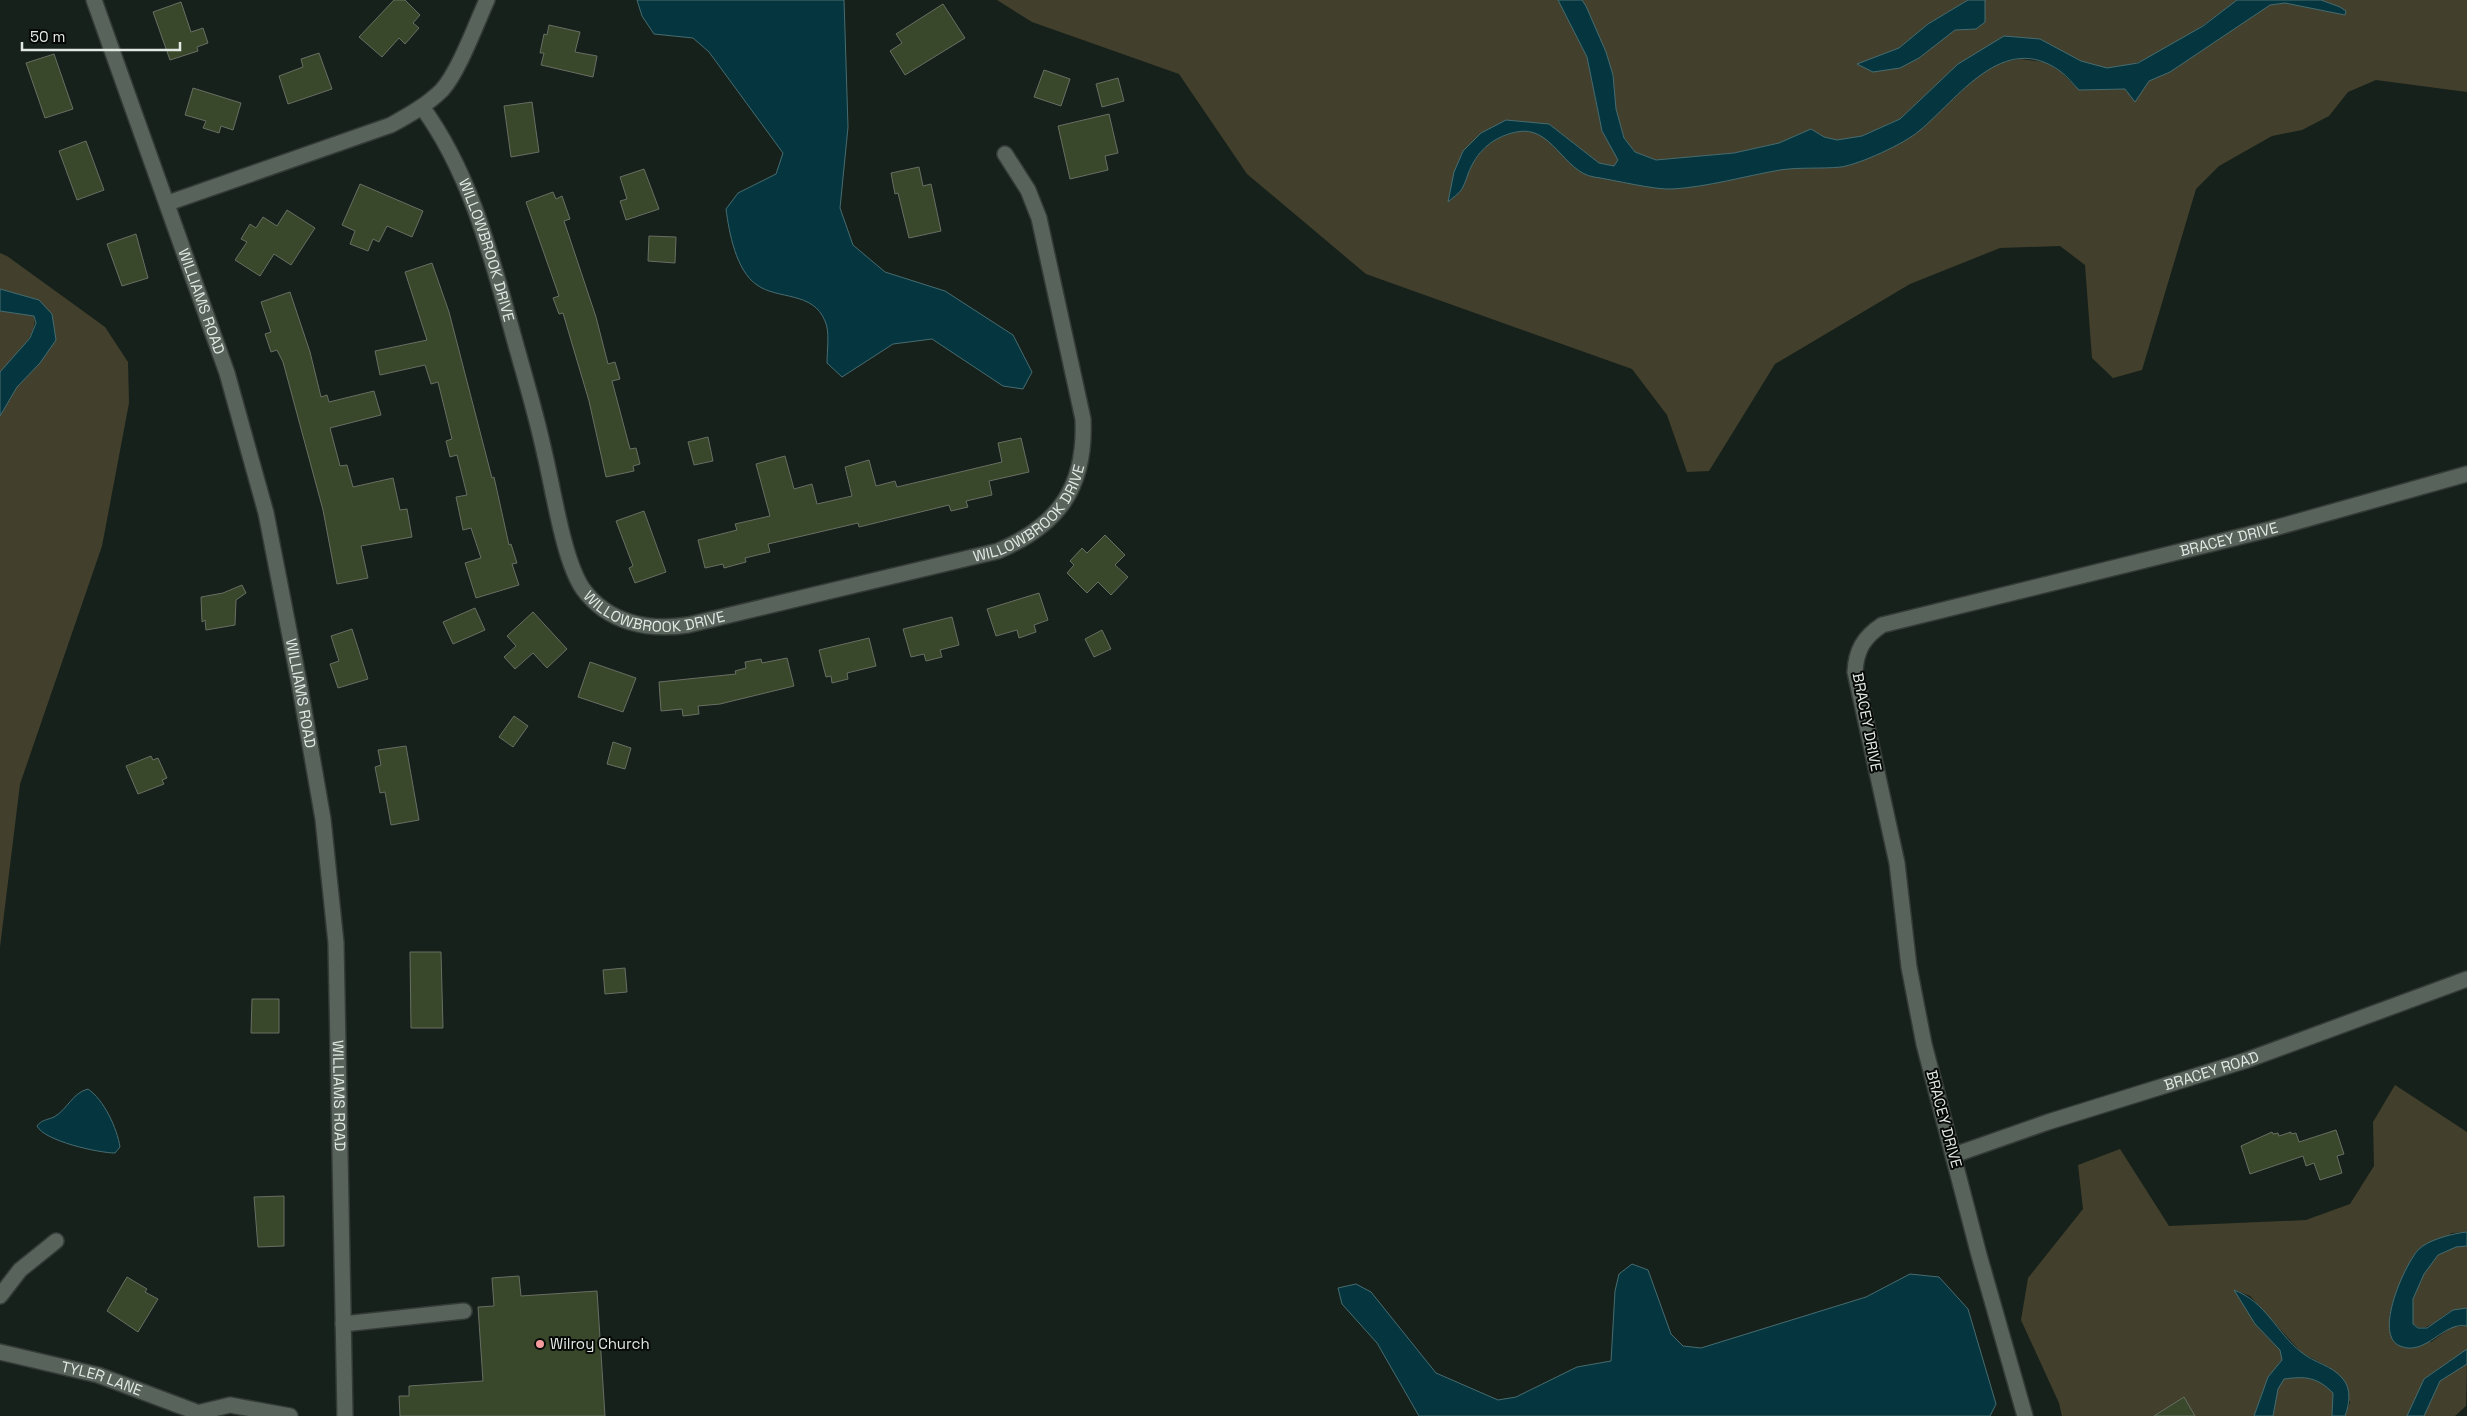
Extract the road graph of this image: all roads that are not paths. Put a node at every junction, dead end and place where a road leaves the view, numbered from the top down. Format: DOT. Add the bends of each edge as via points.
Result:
graph roads {
  1 [pos="94,0"];
  2 [pos="487,0"];
  3 [pos="422,107"];
  4 [pos="1005,154"];
  5 [pos="168,203"];
  6 [pos="2467,474"];
  7 [pos="2467,979"];
  8 [pos="1954,1155"];
  9 [pos="56,1241"];
  10 [pos="0,1296"];
  11 [pos="464,1311"];
  12 [pos="343,1324"];
  13 [pos="0,1352"];
  14 [pos="204,1414"];
  15 [pos="290,1416"];
  16 [pos="345,1416"];
  17 [pos="2025,1416"];
  1 -- 5 [label="street, WILLIAMS ROAD"];
  2 -- 3 [label="street" via="454,71 443,88"];
  3 -- 4 [label="street, WILLOWBROOK DRIVE" via="458,164 500,287 540,430 570,564 582,588 611,615 648,627 688,625 998,551 1022,541 1044,526 1062,507 1081,465 1084,419 1039,218 1028,190"];
  3 -- 5 [label="street" via="391,125"];
  5 -- 12 [label="street, WILLIAMS ROAD" via="227,373 264,505 323,820 336,943"];
  6 -- 8 [label="street, BRACEY DRIVE" via="2252,534 1882,625 1860,645 1855,672 1897,863 1909,967 1924,1044"];
  7 -- 8 [label="street, BRACEY ROAD" via="2247,1060"];
  8 -- 17 [label="street, BRACEY DRIVE" via="1978,1255"];
  9 -- 10 [label="street" via="20,1270"];
  11 -- 12 [label="street"];
  12 -- 16 [label="street, WILLIAMS ROAD"];
  13 -- 14 [label="street, TYLER LANE" via="98,1375"];
  14 -- 15 [label="street, TYLER LANE" via="230,1405"];
}
